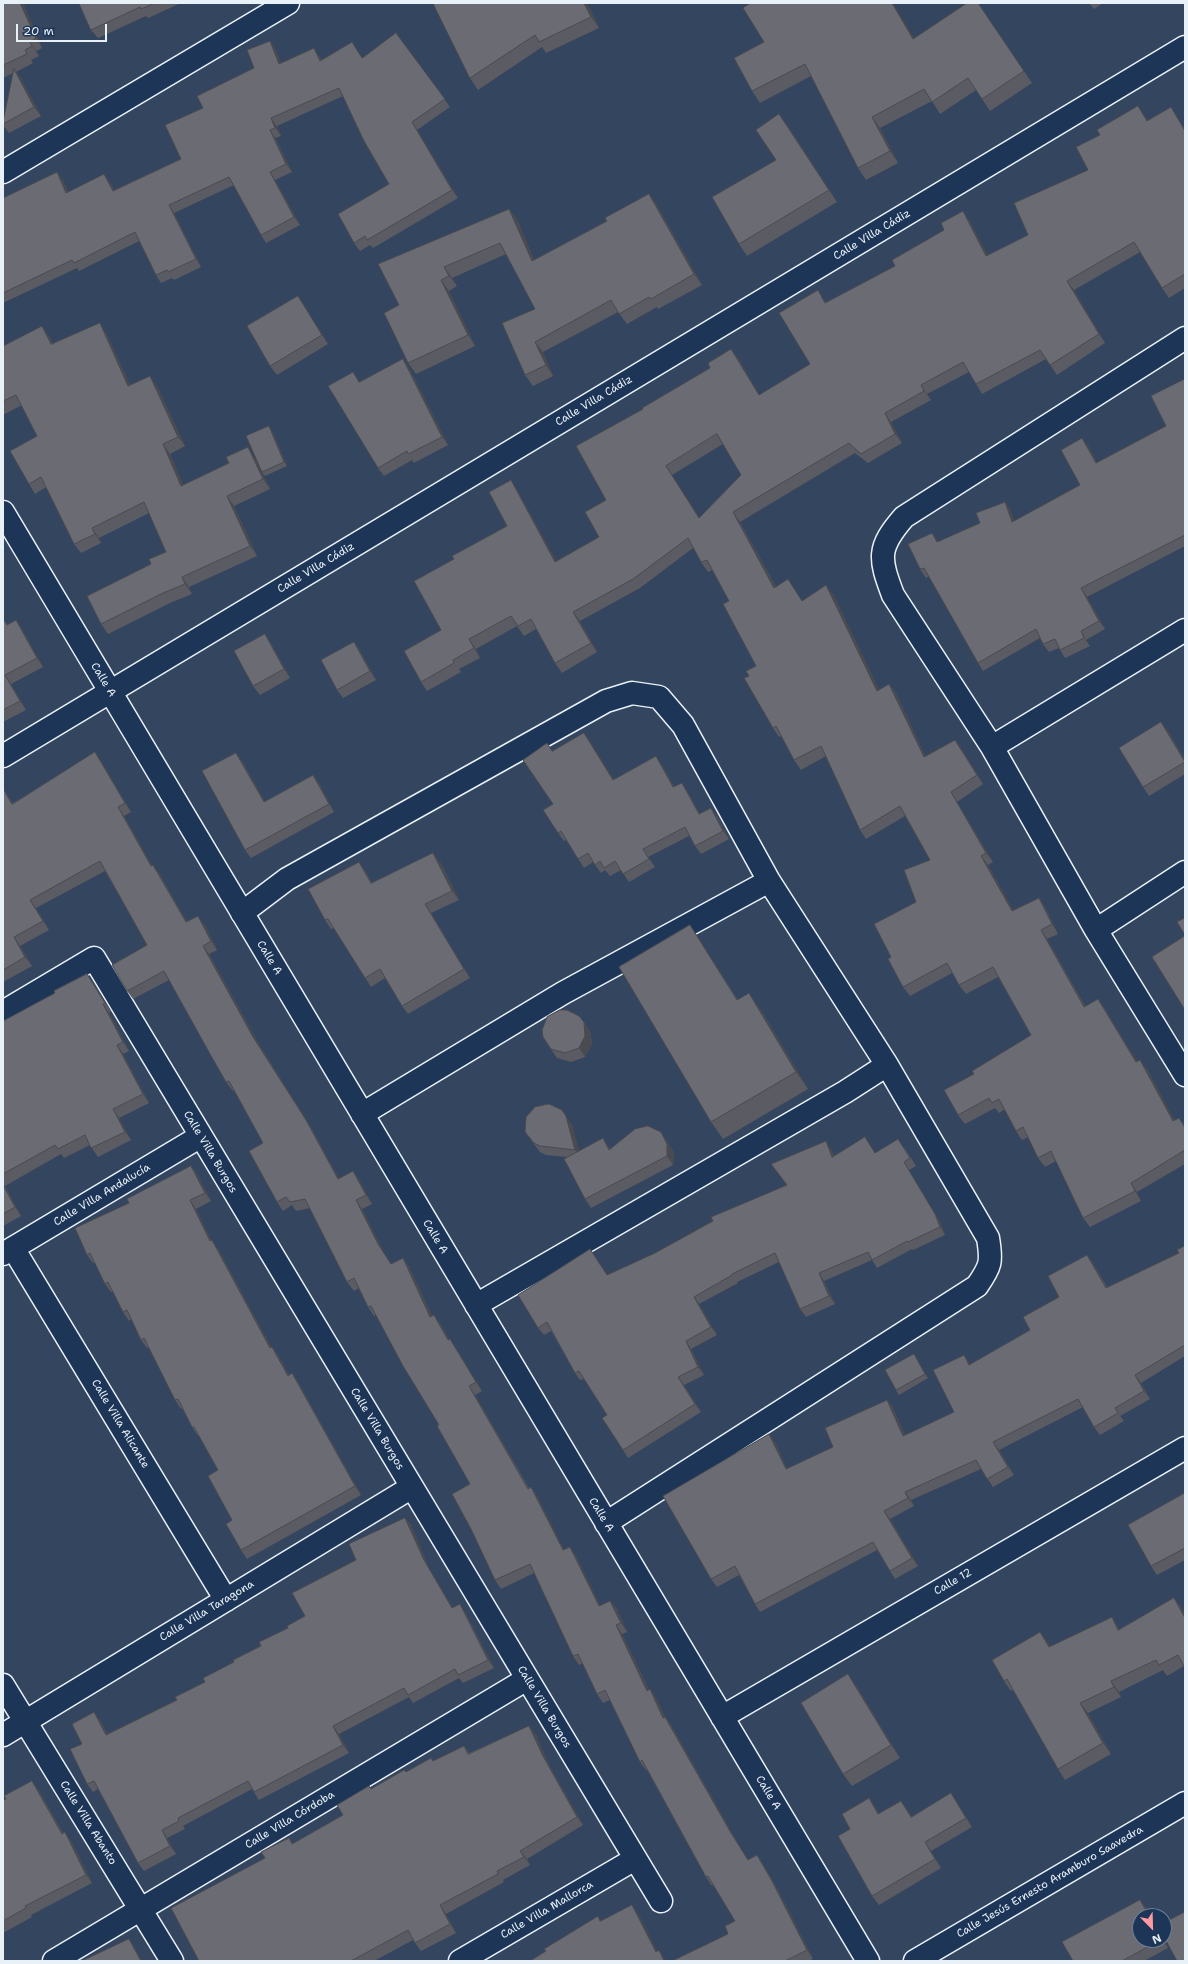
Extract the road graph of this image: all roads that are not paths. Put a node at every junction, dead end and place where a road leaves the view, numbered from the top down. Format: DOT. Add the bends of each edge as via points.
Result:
graph roads {
  1 [pos="288,3"];
  2 [pos="1185,47"];
  3 [pos="3,172"];
  4 [pos="1185,338"];
  5 [pos="3,512"];
  6 [pos="1185,630"];
  7 [pos="110,692"];
  8 [pos="992,747"];
  9 [pos="3,756"];
  10 [pos="1185,872"];
  11 [pos="769,881"];
  12 [pos="242,912"];
  13 [pos="1096,930"];
  14 [pos="3,1012"];
  15 [pos="887,1065"];
  16 [pos="1185,1076"];
  17 [pos="362,1114"];
  18 [pos="201,1136"];
  19 [pos="8,1251"];
  20 [pos="476,1305"];
  21 [pos="1185,1448"];
  22 [pos="412,1487"];
  23 [pos="606,1523"];
  24 [pos="226,1600"];
  25 [pos="527,1679"];
  26 [pos="3,1685"];
  27 [pos="722,1717"];
  28 [pos="24,1722"];
  29 [pos="3,1735"];
  30 [pos="1185,1803"];
  31 [pos="635,1858"];
  32 [pos="661,1901"];
  33 [pos="142,1909"];
  34 [pos="54,1961"];
  35 [pos="172,1961"];
  36 [pos="460,1961"];
  37 [pos="868,1961"];
  38 [pos="915,1961"];
  1 -- 3 [label="street"];
  2 -- 7 [label="street, Calle Villa Cádiz"];
  4 -- 8 [label="street" via="904,517 892,531 883,550 883,568 893,595"];
  5 -- 7 [label="street, Calle A"];
  6 -- 8 [label="street"];
  7 -- 9 [label="street, Calle Villa Cádiz"];
  7 -- 12 [label="street, Calle A"];
  8 -- 13 [label="street"];
  10 -- 13 [label="street"];
  11 -- 12 [label="street" via="683,725 659,697 632,693 606,701 286,880"];
  11 -- 15 [label="street"];
  11 -- 17 [label="street" via="563,993"];
  12 -- 17 [label="street, Calle A"];
  13 -- 16 [label="street"];
  14 -- 18 [label="street, Calle Villa Burgos" via="94,958"];
  15 -- 20 [label="street" via="845,1092"];
  15 -- 23 [label="street" via="988,1238 992,1258 987,1273 977,1286"];
  17 -- 20 [label="street, Calle A"];
  18 -- 19 [label="street, Calle Villa Andalucía"];
  18 -- 22 [label="street, Calle Villa Burgos"];
  19 -- 24 [label="street, Calle Villa Alicante"];
  20 -- 23 [label="street, Calle A"];
  21 -- 27 [label="street, Calle 12"];
  22 -- 24 [label="street, Calle Villa Taragona"];
  22 -- 25 [label="street, Calle Villa Burgos"];
  23 -- 27 [label="street, Calle A"];
  24 -- 28 [label="street, Calle Villa Taragona"];
  25 -- 31 [label="street, Calle Villa Burgos"];
  25 -- 33 [label="street, Calle Villa Córdoba"];
  26 -- 28 [label="street, Calle Villa Abanto"];
  27 -- 37 [label="street, Calle A"];
  28 -- 29 [label="street, Calle Villa Taragona"];
  28 -- 33 [label="street, Calle Villa Abanto"];
  30 -- 38 [label="street, Calle Jesús Ernesto Aramburo Saavedra"];
  31 -- 32 [label="street, Calle Villa Burgos"];
  31 -- 36 [label="street, Calle Villa Mallorca"];
  33 -- 34 [label="street, Calle Villa Córdoba"];
  33 -- 35 [label="street, Calle Villa Abanto"];
}
